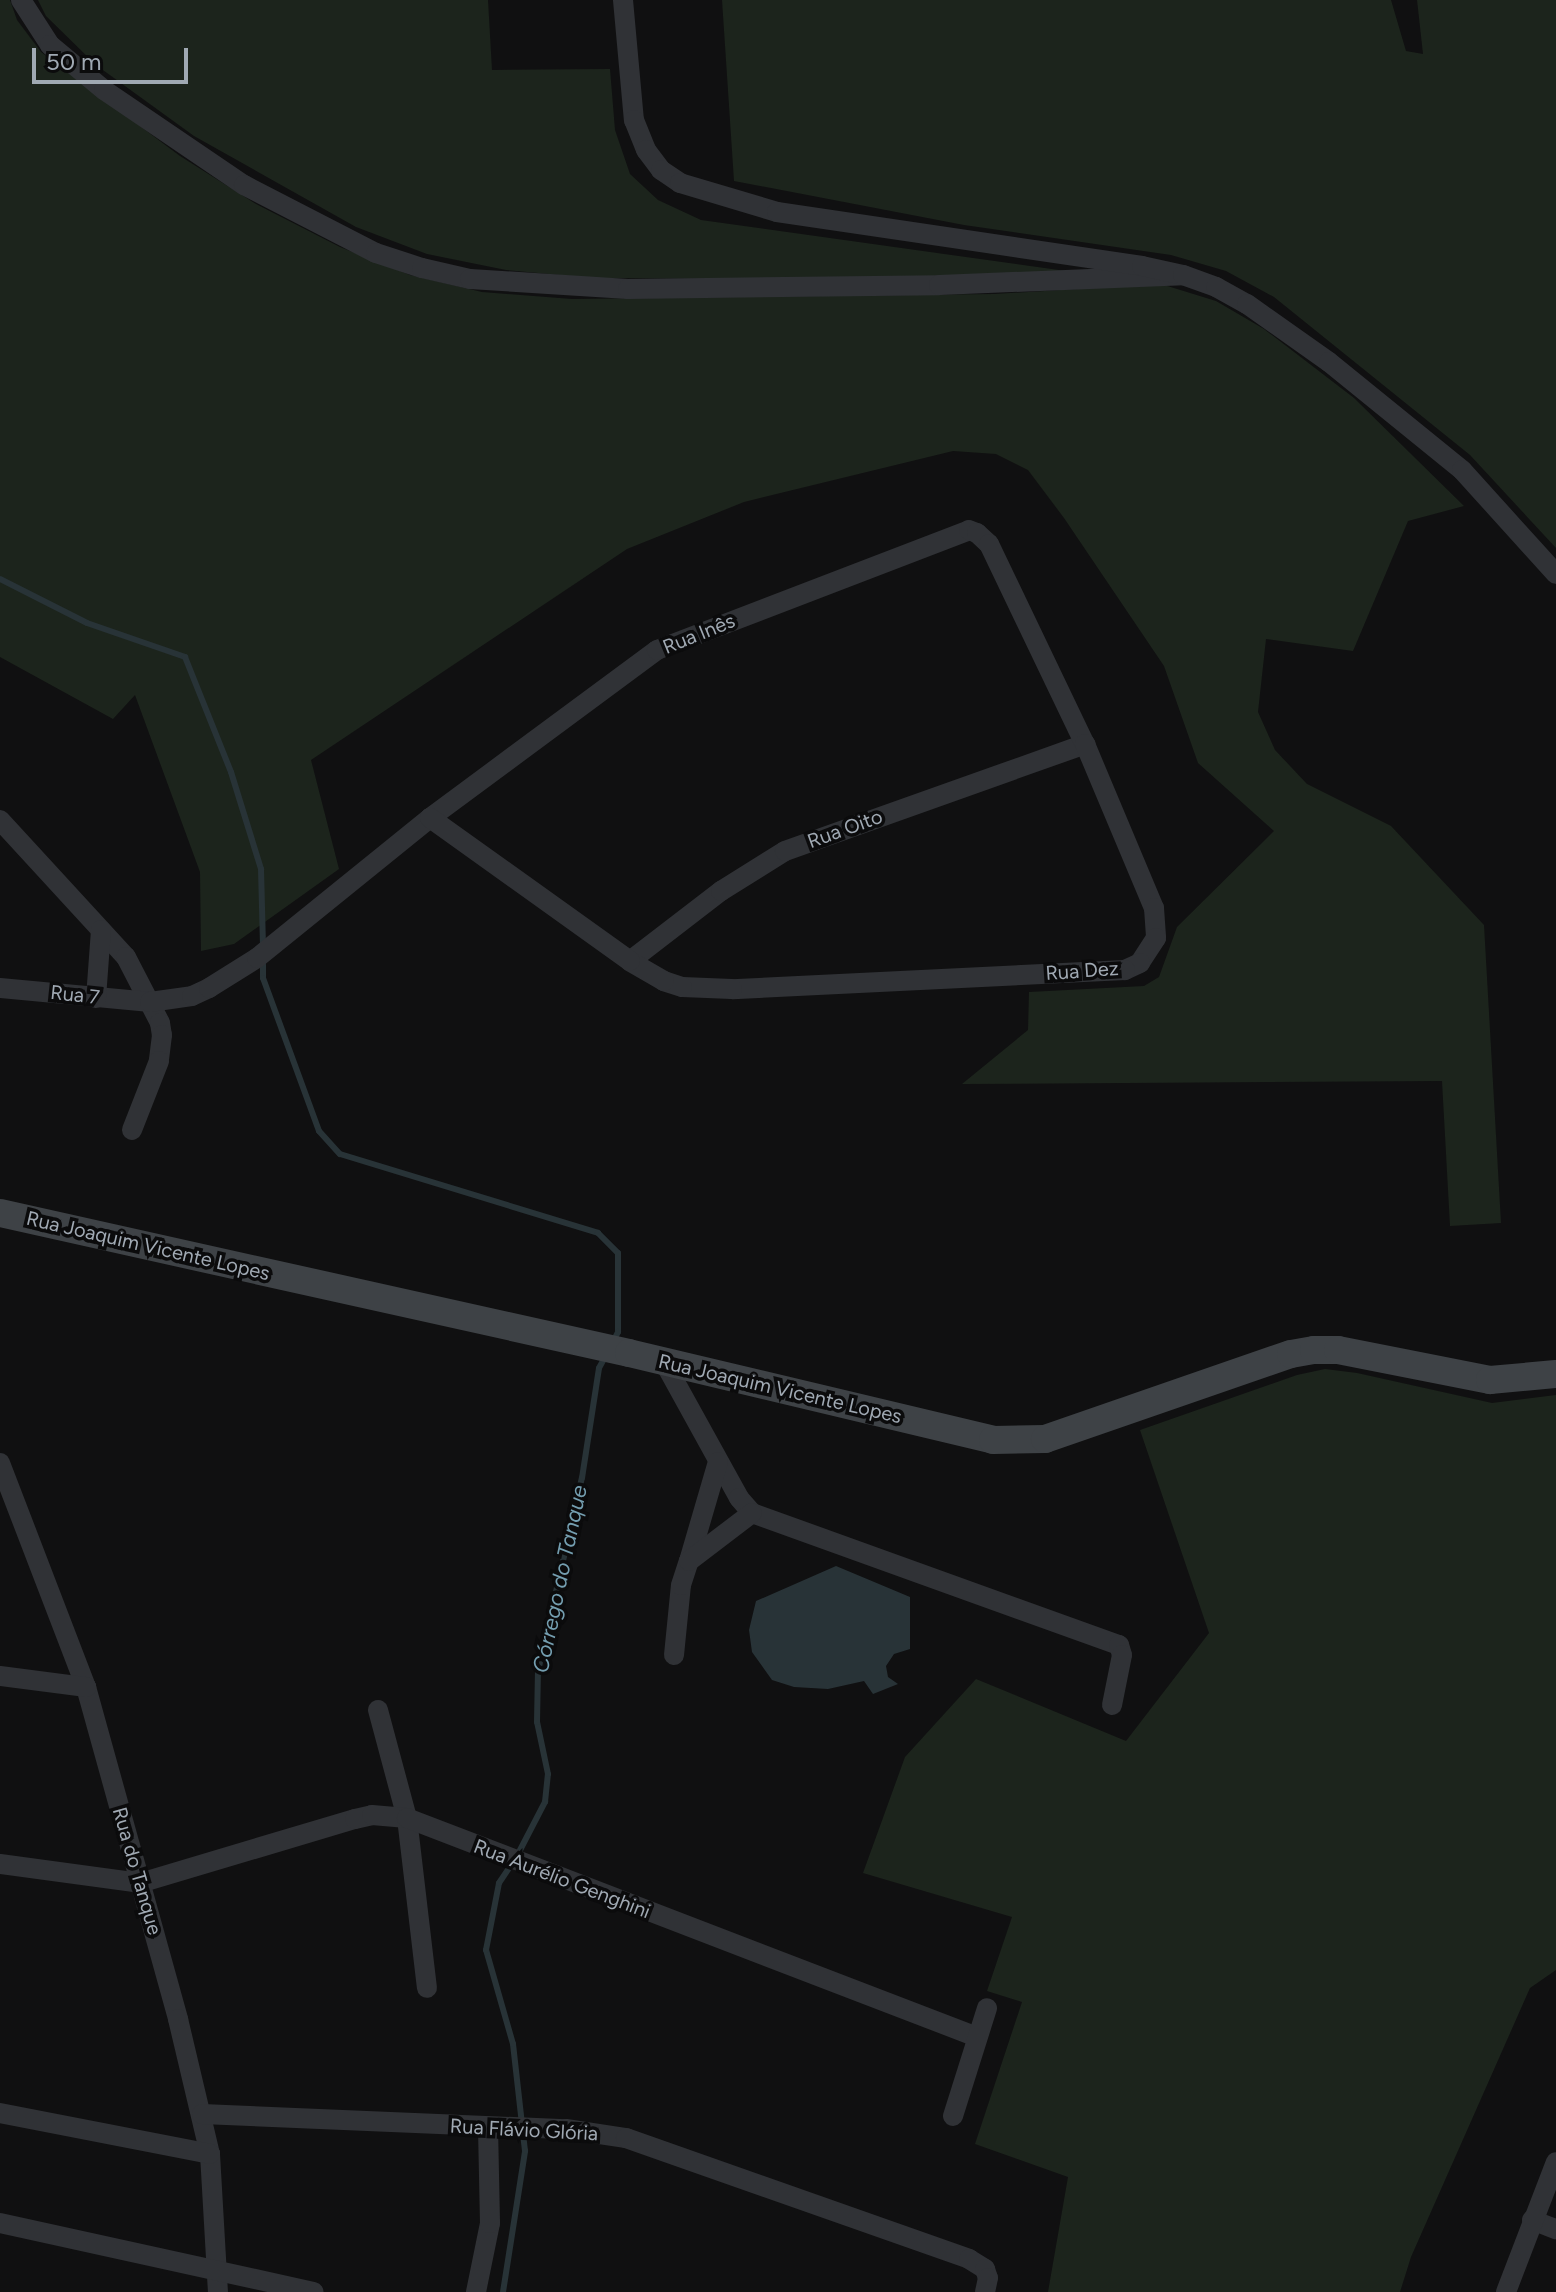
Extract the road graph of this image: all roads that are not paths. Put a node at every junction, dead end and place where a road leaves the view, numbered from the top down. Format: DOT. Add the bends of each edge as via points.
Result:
graph roads {
  1 [pos="21,0"];
  2 [pos="623,0"];
  3 [pos="1183,275"];
  4 [pos="959,532"];
  5 [pos="1556,574"];
  6 [pos="1085,744"];
  7 [pos="430,818"];
  8 [pos="0,820"];
  9 [pos="101,930"];
  10 [pos="630,961"];
  11 [pos="0,988"];
  12 [pos="96,998"];
  13 [pos="150,1002"];
  14 [pos="132,1130"];
  15 [pos="0,1213"];
  16 [pos="664,1362"];
  17 [pos="1556,1374"];
  18 [pos="718,1462"];
  19 [pos="0,1463"];
  20 [pos="752,1513"];
  21 [pos="689,1561"];
  22 [pos="674,1655"];
  23 [pos="0,1676"];
  24 [pos="86,1687"];
  25 [pos="1112,1705"];
  26 [pos="378,1710"];
  27 [pos="407,1818"];
  28 [pos="0,1864"];
  29 [pos="140,1883"];
  30 [pos="427,1988"];
  31 [pos="987,2008"];
  32 [pos="977,2037"];
  33 [pos="0,2113"];
  34 [pos="202,2114"];
  35 [pos="953,2116"];
  36 [pos="490,2128"];
  37 [pos="210,2154"];
  38 [pos="1556,2162"];
  39 [pos="1532,2220"];
  40 [pos="0,2223"];
  41 [pos="1556,2229"];
  42 [pos="217,2282"];
  43 [pos="313,2292"];
  44 [pos="476,2292"];
  45 [pos="985,2292"];
  46 [pos="1506,2292"];
  1 -- 3 [label="street" via="36,27 104,90 244,185 376,253 422,268 470,279 628,289"];
  2 -- 3 [label="street" via="634,120 646,150 680,183 777,212"];
  3 -- 5 [label="street" via="1247,304 1329,362 1462,470"];
  4 -- 6 [label="street, Rua Dez" via="977,533 989,544"];
  4 -- 7 [label="street, Rua Inês" via="657,650"];
  6 -- 10 [label="street, Rua Oito" via="785,851 721,891"];
  6 -- 10 [label="street, Rua Dez" via="1158,922 1151,951 1140,963 1125,970 705,990 664,981"];
  7 -- 10 [label="street"];
  7 -- 13 [label="street, Rua Inês" via="232,975 192,996"];
  8 -- 9 [label="street"];
  9 -- 12 [label="street"];
  9 -- 13 [label="street" via="126,957"];
  11 -- 12 [label="street, Rua 7"];
  12 -- 13 [label="street, Rua 7"];
  13 -- 14 [label="street" via="160,1023 162,1049"];
  15 -- 16 [label="street, Rua Joaquim Vicente Lopes"];
  16 -- 17 [label="street, Rua Joaquim Vicente Lopes" via="1020,1442 1045,1439 1314,1350 1338,1350 1490,1380"];
  16 -- 18 [label="street"];
  18 -- 20 [label="street"];
  18 -- 21 [label="street"];
  19 -- 24 [label="street, Rua do Tanque"];
  20 -- 21 [label="street"];
  20 -- 25 [label="street" via="1114,1643 1122,1655"];
  21 -- 22 [label="street" via="681,1585"];
  23 -- 24 [label="street"];
  24 -- 29 [label="street, Rua do Tanque"];
  26 -- 27 [label="street"];
  27 -- 29 [label="street, Rua Aurélio Genghini" via="355,1819"];
  27 -- 30 [label="street"];
  27 -- 32 [label="street, Rua Aurélio Genghini"];
  28 -- 29 [label="street"];
  29 -- 34 [label="street, Rua do Tanque"];
  31 -- 32 [label="street"];
  32 -- 35 [label="street"];
  33 -- 37 [label="street"];
  34 -- 36 [label="street, Rua Flávio Glória"];
  34 -- 37 [label="street, Rua do Tanque"];
  36 -- 44 [label="street" via="490,2223"];
  36 -- 45 [label="street, Rua Flávio Glória" via="566,2129 626,2138 969,2259 985,2269"];
  37 -- 42 [label="street, Rua do Tanque"];
  38 -- 39 [label="street"];
  39 -- 41 [label="street"];
  39 -- 46 [label="street"];
  40 -- 42 [label="street"];
  42 -- 43 [label="street"];
}
